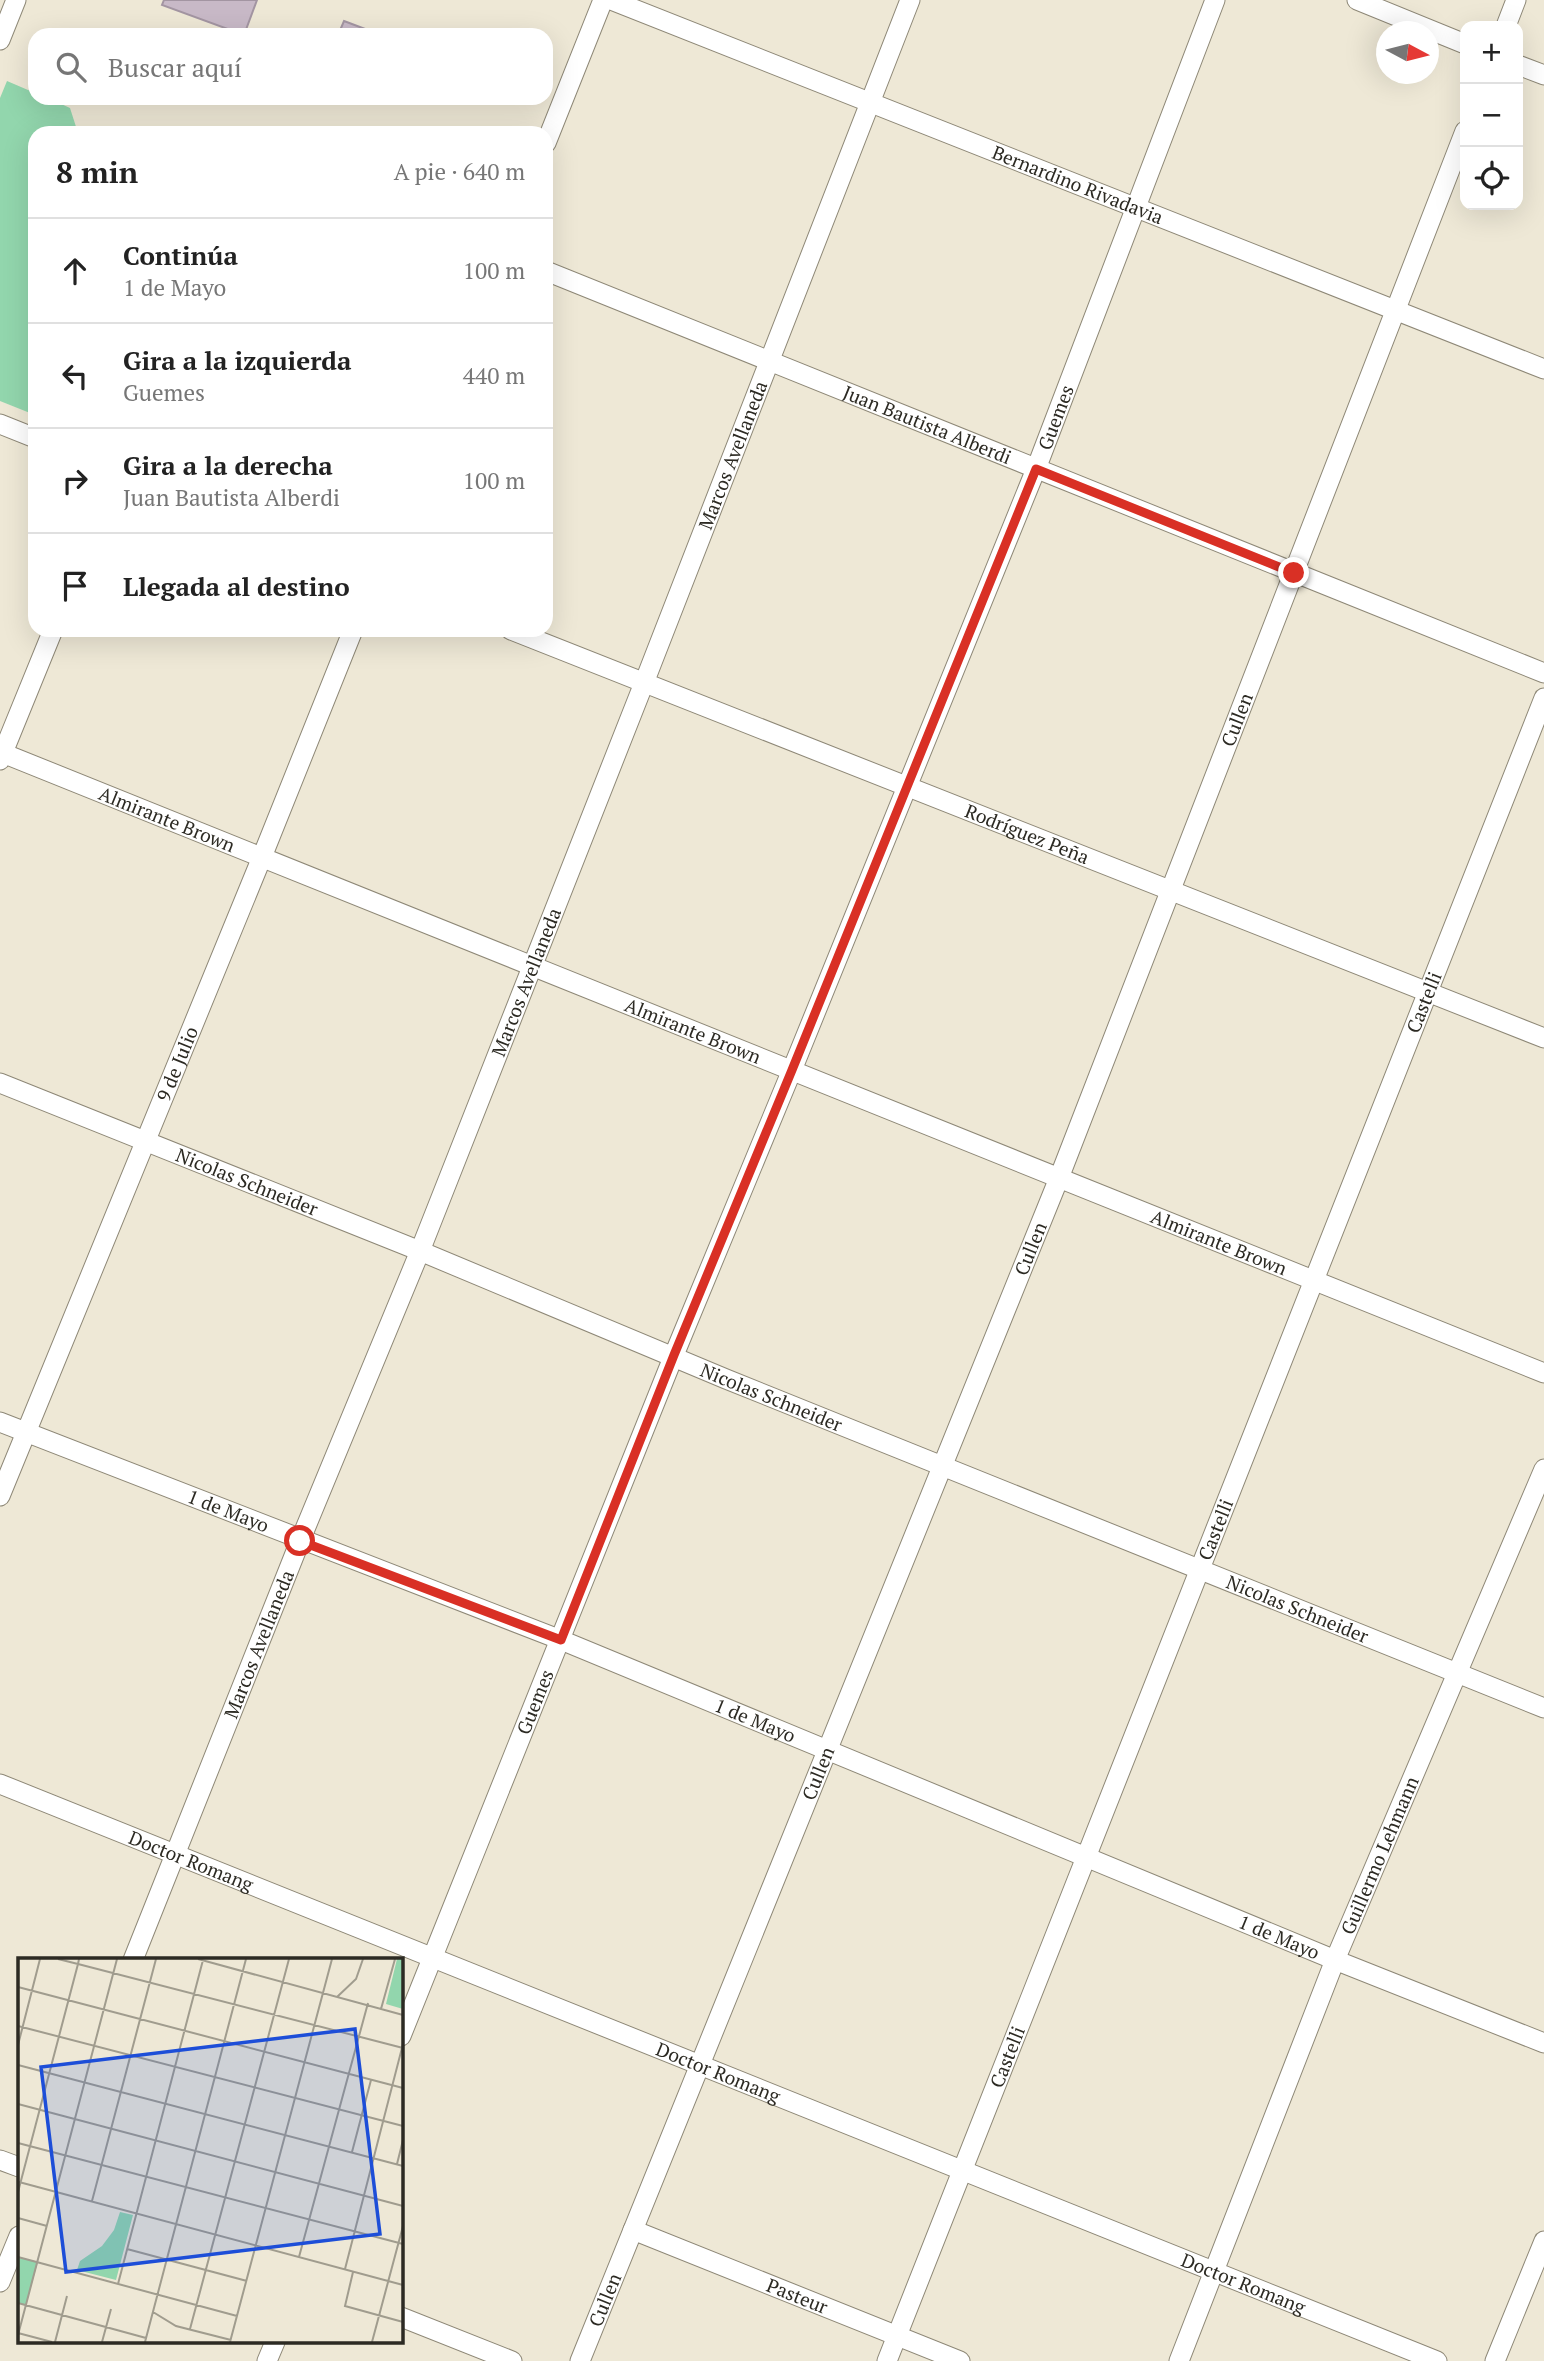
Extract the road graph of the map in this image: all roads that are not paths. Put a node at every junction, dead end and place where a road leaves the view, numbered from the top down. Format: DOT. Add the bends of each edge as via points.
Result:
graph roads {
  1 [pos="16,0"];
  2 [pos="603,0"];
  3 [pos="611,0"];
  4 [pos="910,0"];
  5 [pos="1215,0"];
  6 [pos="1357,0"];
  7 [pos="1516,0"];
  8 [pos="1508,21"];
  9 [pos="0,40"];
  10 [pos="1460,42"];
  11 [pos="1523,67"];
  12 [pos="1544,75"];
  13 [pos="869,104"];
  14 [pos="553,126"];
  15 [pos="1460,144"];
  16 [pos="1135,208"];
  17 [pos="553,274"];
  18 [pos="1396,311"];
  19 [pos="770,360"];
  20 [pos="1544,369"];
  21 [pos="0,424"];
  22 [pos="28,435"];
  23 [pos="1036,469"];
  24 [pos="1294,573"];
  25 [pos="50,637"];
  26 [pos="350,637"];
  27 [pos="529,637"];
  28 [pos="1544,673"];
  29 [pos="644,683"];
  30 [pos="1544,698"];
  31 [pos="1,755"];
  32 [pos="906,786"];
  33 [pos="262,857"];
  34 [pos="1171,890"];
  35 [pos="532,966"];
  36 [pos="1428,992"];
  37 [pos="1544,1038"];
  38 [pos="792,1070"];
  39 [pos="0,1083"];
  40 [pos="145,1143"];
  41 [pos="1059,1178"];
  42 [pos="420,1251"];
  43 [pos="1314,1280"];
  44 [pos="674,1355"];
  45 [pos="1544,1373"];
  46 [pos="0,1422"];
  47 [pos="26,1433"];
  48 [pos="942,1466"];
  49 [pos="1544,1469"];
  50 [pos="0,1496"];
  51 [pos="300,1541"];
  52 [pos="1200,1570"];
  53 [pos="561,1640"];
  54 [pos="1457,1674"];
  55 [pos="1544,1708"];
  56 [pos="827,1751"];
  57 [pos="0,1783"];
  58 [pos="176,1854"];
  59 [pos="1086,1857"];
  60 [pos="433,1957"];
  61 [pos="133,1958"];
  62 [pos="1335,1961"];
  63 [pos="402,2034"];
  64 [pos="1544,2043"];
  65 [pos="700,2065"];
  66 [pos="0,2160"];
  67 [pos="18,2167"];
  68 [pos="963,2170"];
  69 [pos="633,2230"];
  70 [pos="18,2238"];
  71 [pos="1544,2241"];
  72 [pos="1214,2271"];
  73 [pos="0,2282"];
  74 [pos="402,2317"];
  75 [pos="897,2336"];
  76 [pos="274,2344"];
  77 [pos="267,2361"];
  78 [pos="512,2361"];
  79 [pos="580,2361"];
  80 [pos="887,2361"];
  81 [pos="960,2361"];
  82 [pos="1179,2361"];
  83 [pos="1437,2361"];
  84 [pos="1495,2361"];
  1 -- 9 [label="street"];
  2 -- 14 [label="street"];
  3 -- 13 [label="street, Bernardino Rivadavia"];
  4 -- 13 [label="street, Marcos Avellaneda"];
  5 -- 16 [label="street, Guemes"];
  6 -- 10 [label="street"];
  7 -- 8 [label="street"];
  11 -- 12 [label="street"];
  13 -- 16 [label="street, Bernardino Rivadavia"];
  13 -- 19 [label="street, Marcos Avellaneda"];
  15 -- 18 [label="street, Cullen"];
  16 -- 18 [label="street, Bernardino Rivadavia"];
  16 -- 23 [label="street, Guemes"];
  17 -- 19 [label="street, Juan Bautista Alberdi"];
  18 -- 20 [label="street, Bernardino Rivadavia"];
  18 -- 24 [label="street, Cullen"];
  19 -- 23 [label="street, Juan Bautista Alberdi"];
  19 -- 29 [label="street, Marcos Avellaneda"];
  21 -- 22 [label="street"];
  23 -- 24 [label="street, Juan Bautista Alberdi"];
  23 -- 32 [label="street, Guemes"];
  24 -- 28 [label="street, Juan Bautista Alberdi"];
  24 -- 34 [label="street, Cullen"];
  25 -- 31 [label="street"];
  26 -- 33 [label="street, 9 de Julio"];
  27 -- 29 [label="street, Rodríguez Peña"];
  29 -- 32 [label="street, Rodríguez Peña"];
  29 -- 35 [label="street, Marcos Avellaneda"];
  30 -- 36 [label="street, Castelli"];
  31 -- 33 [label="street, Almirante Brown"];
  32 -- 34 [label="street, Rodríguez Peña"];
  32 -- 38 [label="street, Guemes"];
  33 -- 35 [label="street, Almirante Brown"];
  33 -- 40 [label="street, 9 de Julio"];
  34 -- 36 [label="street, Rodríguez Peña"];
  34 -- 41 [label="street, Cullen"];
  35 -- 38 [label="street, Almirante Brown"];
  35 -- 42 [label="street, Marcos Avellaneda"];
  36 -- 37 [label="street, Rodríguez Peña"];
  36 -- 43 [label="street, Castelli"];
  38 -- 41 [label="street, Almirante Brown"];
  38 -- 44 [label="street, Guemes"];
  39 -- 40 [label="street, Nicolas Schneider"];
  40 -- 42 [label="street, Nicolas Schneider"];
  40 -- 47 [label="street, 9 de Julio"];
  41 -- 43 [label="street, Almirante Brown"];
  41 -- 48 [label="street, Cullen"];
  42 -- 44 [label="street, Nicolas Schneider"];
  42 -- 51 [label="street, Marcos Avellaneda"];
  43 -- 45 [label="street, Almirante Brown"];
  43 -- 52 [label="street, Castelli"];
  44 -- 48 [label="street, Nicolas Schneider"];
  44 -- 53 [label="street, Guemes"];
  46 -- 47 [label="street, 1 de Mayo"];
  47 -- 50 [label="street, 9 de Julio"];
  47 -- 51 [label="street, 1 de Mayo"];
  48 -- 52 [label="street, Nicolas Schneider"];
  48 -- 56 [label="street, Cullen"];
  49 -- 54 [label="street, Guillermo Lehmann"];
  51 -- 53 [label="street, 1 de Mayo"];
  51 -- 58 [label="street, Marcos Avellaneda"];
  52 -- 54 [label="street, Nicolas Schneider"];
  52 -- 59 [label="street, Castelli"];
  53 -- 56 [label="street, 1 de Mayo"];
  53 -- 60 [label="street, Guemes"];
  54 -- 55 [label="street, Nicolas Schneider"];
  54 -- 62 [label="street, Guillermo Lehmann"];
  56 -- 59 [label="street, 1 de Mayo"];
  56 -- 65 [label="street, Cullen"];
  57 -- 58 [label="street, Doctor Romang"];
  58 -- 60 [label="street, Doctor Romang"];
  58 -- 61 [label="street, Marcos Avellaneda"];
  59 -- 62 [label="street, 1 de Mayo"];
  59 -- 68 [label="street, Castelli"];
  60 -- 63 [label="street, Guemes"];
  60 -- 65 [label="street, Doctor Romang"];
  62 -- 64 [label="street, 1 de Mayo"];
  62 -- 72 [label="street, Guillermo Lehmann"];
  65 -- 68 [label="street, Doctor Romang"];
  65 -- 69 [label="street, Cullen"];
  66 -- 67 [label="street"];
  68 -- 72 [label="street, Doctor Romang"];
  68 -- 75 [label="street, Castelli"];
  69 -- 75 [label="street, Pasteur"];
  69 -- 79 [label="street, Cullen"];
  70 -- 73 [label="street"];
  71 -- 84 [label="street"];
  72 -- 82 [label="street, Guillermo Lehmann"];
  72 -- 83 [label="street, Doctor Romang"];
  74 -- 78 [label="street"];
  75 -- 80 [label="street, Castelli"];
  75 -- 81 [label="street, Pasteur"];
  76 -- 77 [label="street"];
}
